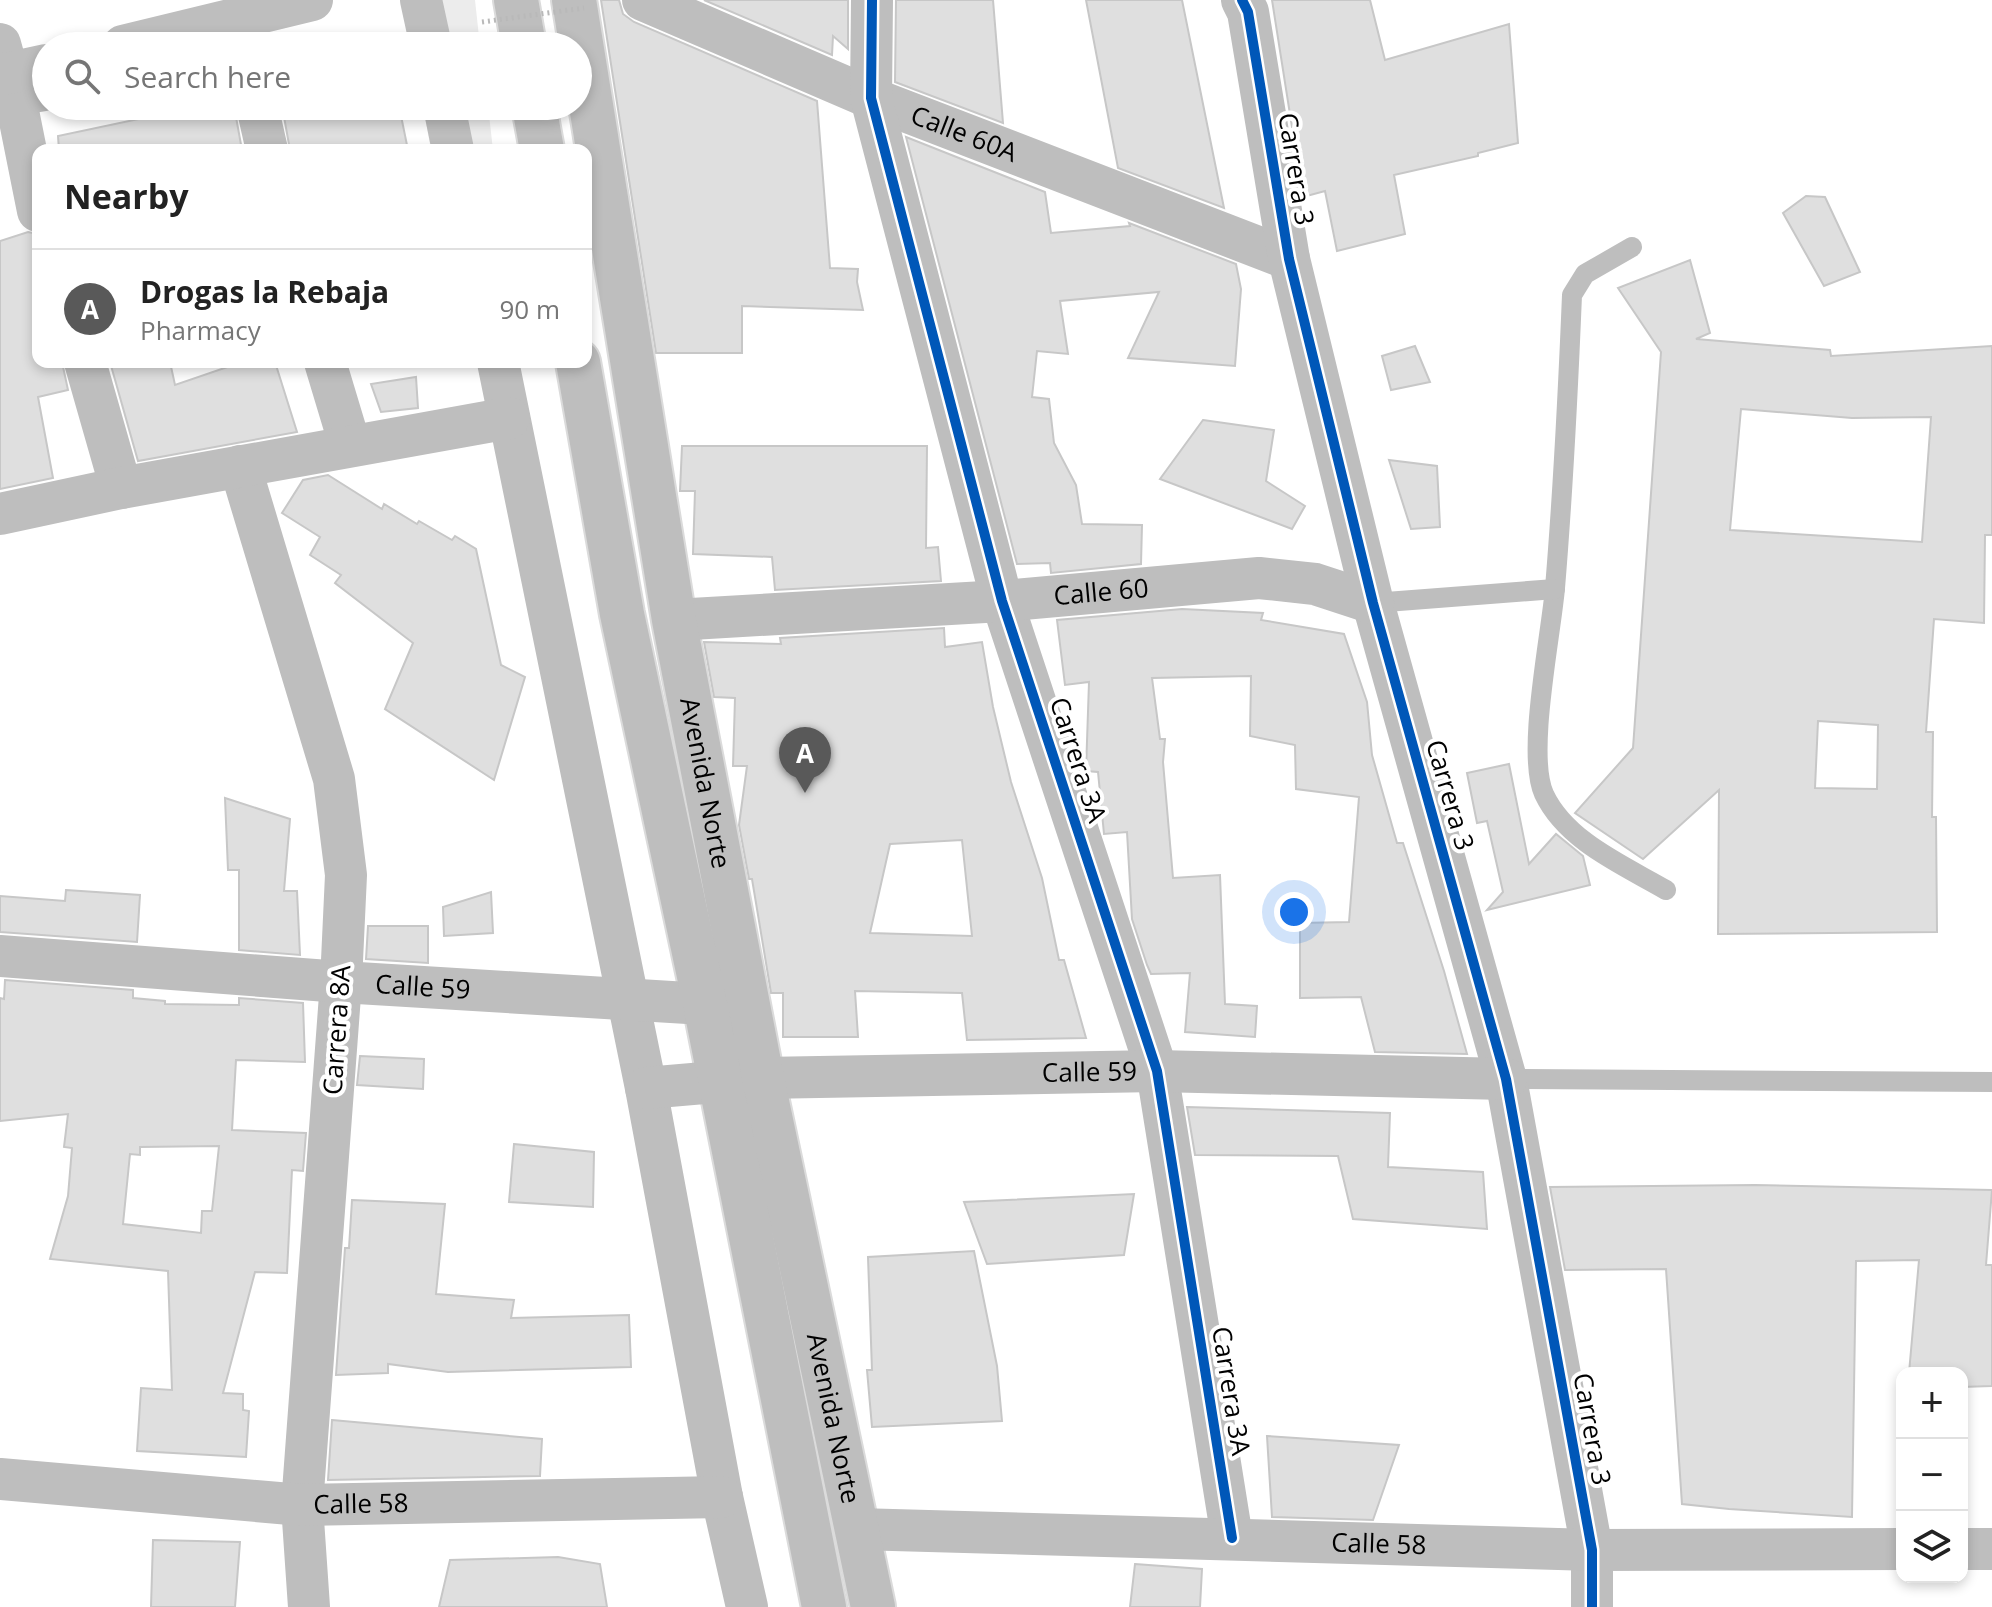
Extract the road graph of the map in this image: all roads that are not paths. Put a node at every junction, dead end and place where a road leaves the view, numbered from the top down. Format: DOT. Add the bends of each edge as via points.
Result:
graph roads {
  1 [pos="312,0"];
  2 [pos="421,0"];
  3 [pos="643,0"];
  4 [pos="872,0"];
  5 [pos="579,4"];
  6 [pos="1247,4"];
  7 [pos="499,11"];
  8 [pos="242,31"];
  9 [pos="428,32"];
  10 [pos="514,32"];
  11 [pos="583,32"];
  12 [pos="20,77"];
  13 [pos="592,88"];
  14 [pos="871,98"];
  15 [pos="260,120"];
  16 [pos="447,120"];
  17 [pos="537,120"];
  18 [pos="266,144"];
  19 [pos="452,144"];
  20 [pos="541,144"];
  21 [pos="32,166"];
  22 [pos="1632,247"];
  23 [pos="1289,259"];
  24 [pos="87,368"];
  25 [pos="327,368"];
  26 [pos="499,368"];
  27 [pos="579,368"];
  28 [pos="509,418"];
  29 [pos="350,445"];
  30 [pos="240,466"];
  31 [pos="121,488"];
  32 [pos="0,514"];
  33 [pos="1555,589"];
  34 [pos="1002,601"];
  35 [pos="1373,603"];
  36 [pos="674,620"];
  37 [pos="1666,890"];
  38 [pos="0,956"];
  39 [pos="341,982"];
  40 [pos="628,1000"];
  41 [pos="705,1004"];
  42 [pos="749,1007"];
  43 [pos="1157,1071"];
  44 [pos="1506,1079"];
  45 [pos="742,1080"];
  46 [pos="1992,1082"];
  47 [pos="646,1088"];
  48 [pos="0,1479"];
  49 [pos="722,1497"];
  50 [pos="302,1505"];
  51 [pos="857,1529"];
  52 [pos="1232,1538"];
  53 [pos="1896,1549"];
  54 [pos="1968,1549"];
  55 [pos="1992,1549"];
  56 [pos="1592,1550"];
  57 [pos="309,1607"];
  58 [pos="747,1607"];
  59 [pos="824,1607"];
  60 [pos="873,1607"];
  61 [pos="1592,1607"];
  1 -- 8 [label="street"];
  2 -- 9 [label="street"];
  3 -- 14 [label="street, Calle 60A"];
  4 -- 14 [label="street, Carrera 3A"];
  5 -- 11 [label="main road, Avenida Norte"];
  6 -- 23 [label="street, Carrera 3"];
  7 -- 10 [label="main road"];
  12 -- 21 [label="street"];
  13 -- 36 [label="main road, Avenida Norte"];
  14 -- 23 [label="street, Calle 60A"];
  14 -- 34 [label="street, Carrera 3A"];
  15 -- 18 [label="street"];
  16 -- 19 [label="street"];
  17 -- 20 [label="main road"];
  22 -- 33 [label="lane" via="1585,274 1572,295"];
  23 -- 35 [label="street, Carrera 3"];
  24 -- 31 [label="street"];
  25 -- 29 [label="street"];
  26 -- 28 [label="street"];
  27 -- 41 [label="main road, Avenida Norte" via="622,614"];
  28 -- 29 [label="street"];
  28 -- 40 [label="street"];
  29 -- 30 [label="street"];
  30 -- 31 [label="street"];
  30 -- 39 [label="street, Carrera 8A" via="334,779 346,875"];
  31 -- 32 [label="street"];
  33 -- 35 [label="lane, Calle 60"];
  33 -- 37 [label="lane" via="1536,762 1543,793 1563,824"];
  34 -- 35 [label="street, Calle 60" via="1259,578 1315,584"];
  34 -- 36 [label="street, Calle 60"];
  34 -- 43 [label="street, Carrera 3A"];
  35 -- 44 [label="street, Carrera 3"];
  36 -- 42 [label="main road, Avenida Norte"];
  38 -- 39 [label="street, Calle 59"];
  39 -- 40 [label="street, Calle 59"];
  39 -- 50 [label="street, Carrera 8A"];
  40 -- 41 [label="street, Calle 59"];
  40 -- 47 [label="street"];
  41 -- 42 [label="street, Calle 59"];
  41 -- 45 [label="main road, Avenida Norte"];
  42 -- 45 [label="main road, Avenida Norte"];
  43 -- 44 [label="street, Calle 59"];
  43 -- 45 [label="street, Calle 59"];
  43 -- 52 [label="street, Carrera 3A"];
  44 -- 46 [label="lane"];
  44 -- 56 [label="street, Carrera 3"];
  45 -- 47 [label="street, Calle 59"];
  45 -- 51 [label="main road, Avenida Norte"];
  45 -- 59 [label="main road, Avenida Norte"];
  47 -- 49 [label="street"];
  48 -- 50 [label="street, Calle 58"];
  49 -- 50 [label="street, Calle 58"];
  49 -- 58 [label="street"];
  50 -- 57 [label="street, Carrera 8A"];
  51 -- 52 [label="street, Calle 58"];
  51 -- 60 [label="main road, Avenida Norte"];
  52 -- 56 [label="street, Calle 58"];
  53 -- 56 [label="street, Calle 58"];
  54 -- 55 [label="street"];
  56 -- 61 [label="street, Carrera 3"];
}
